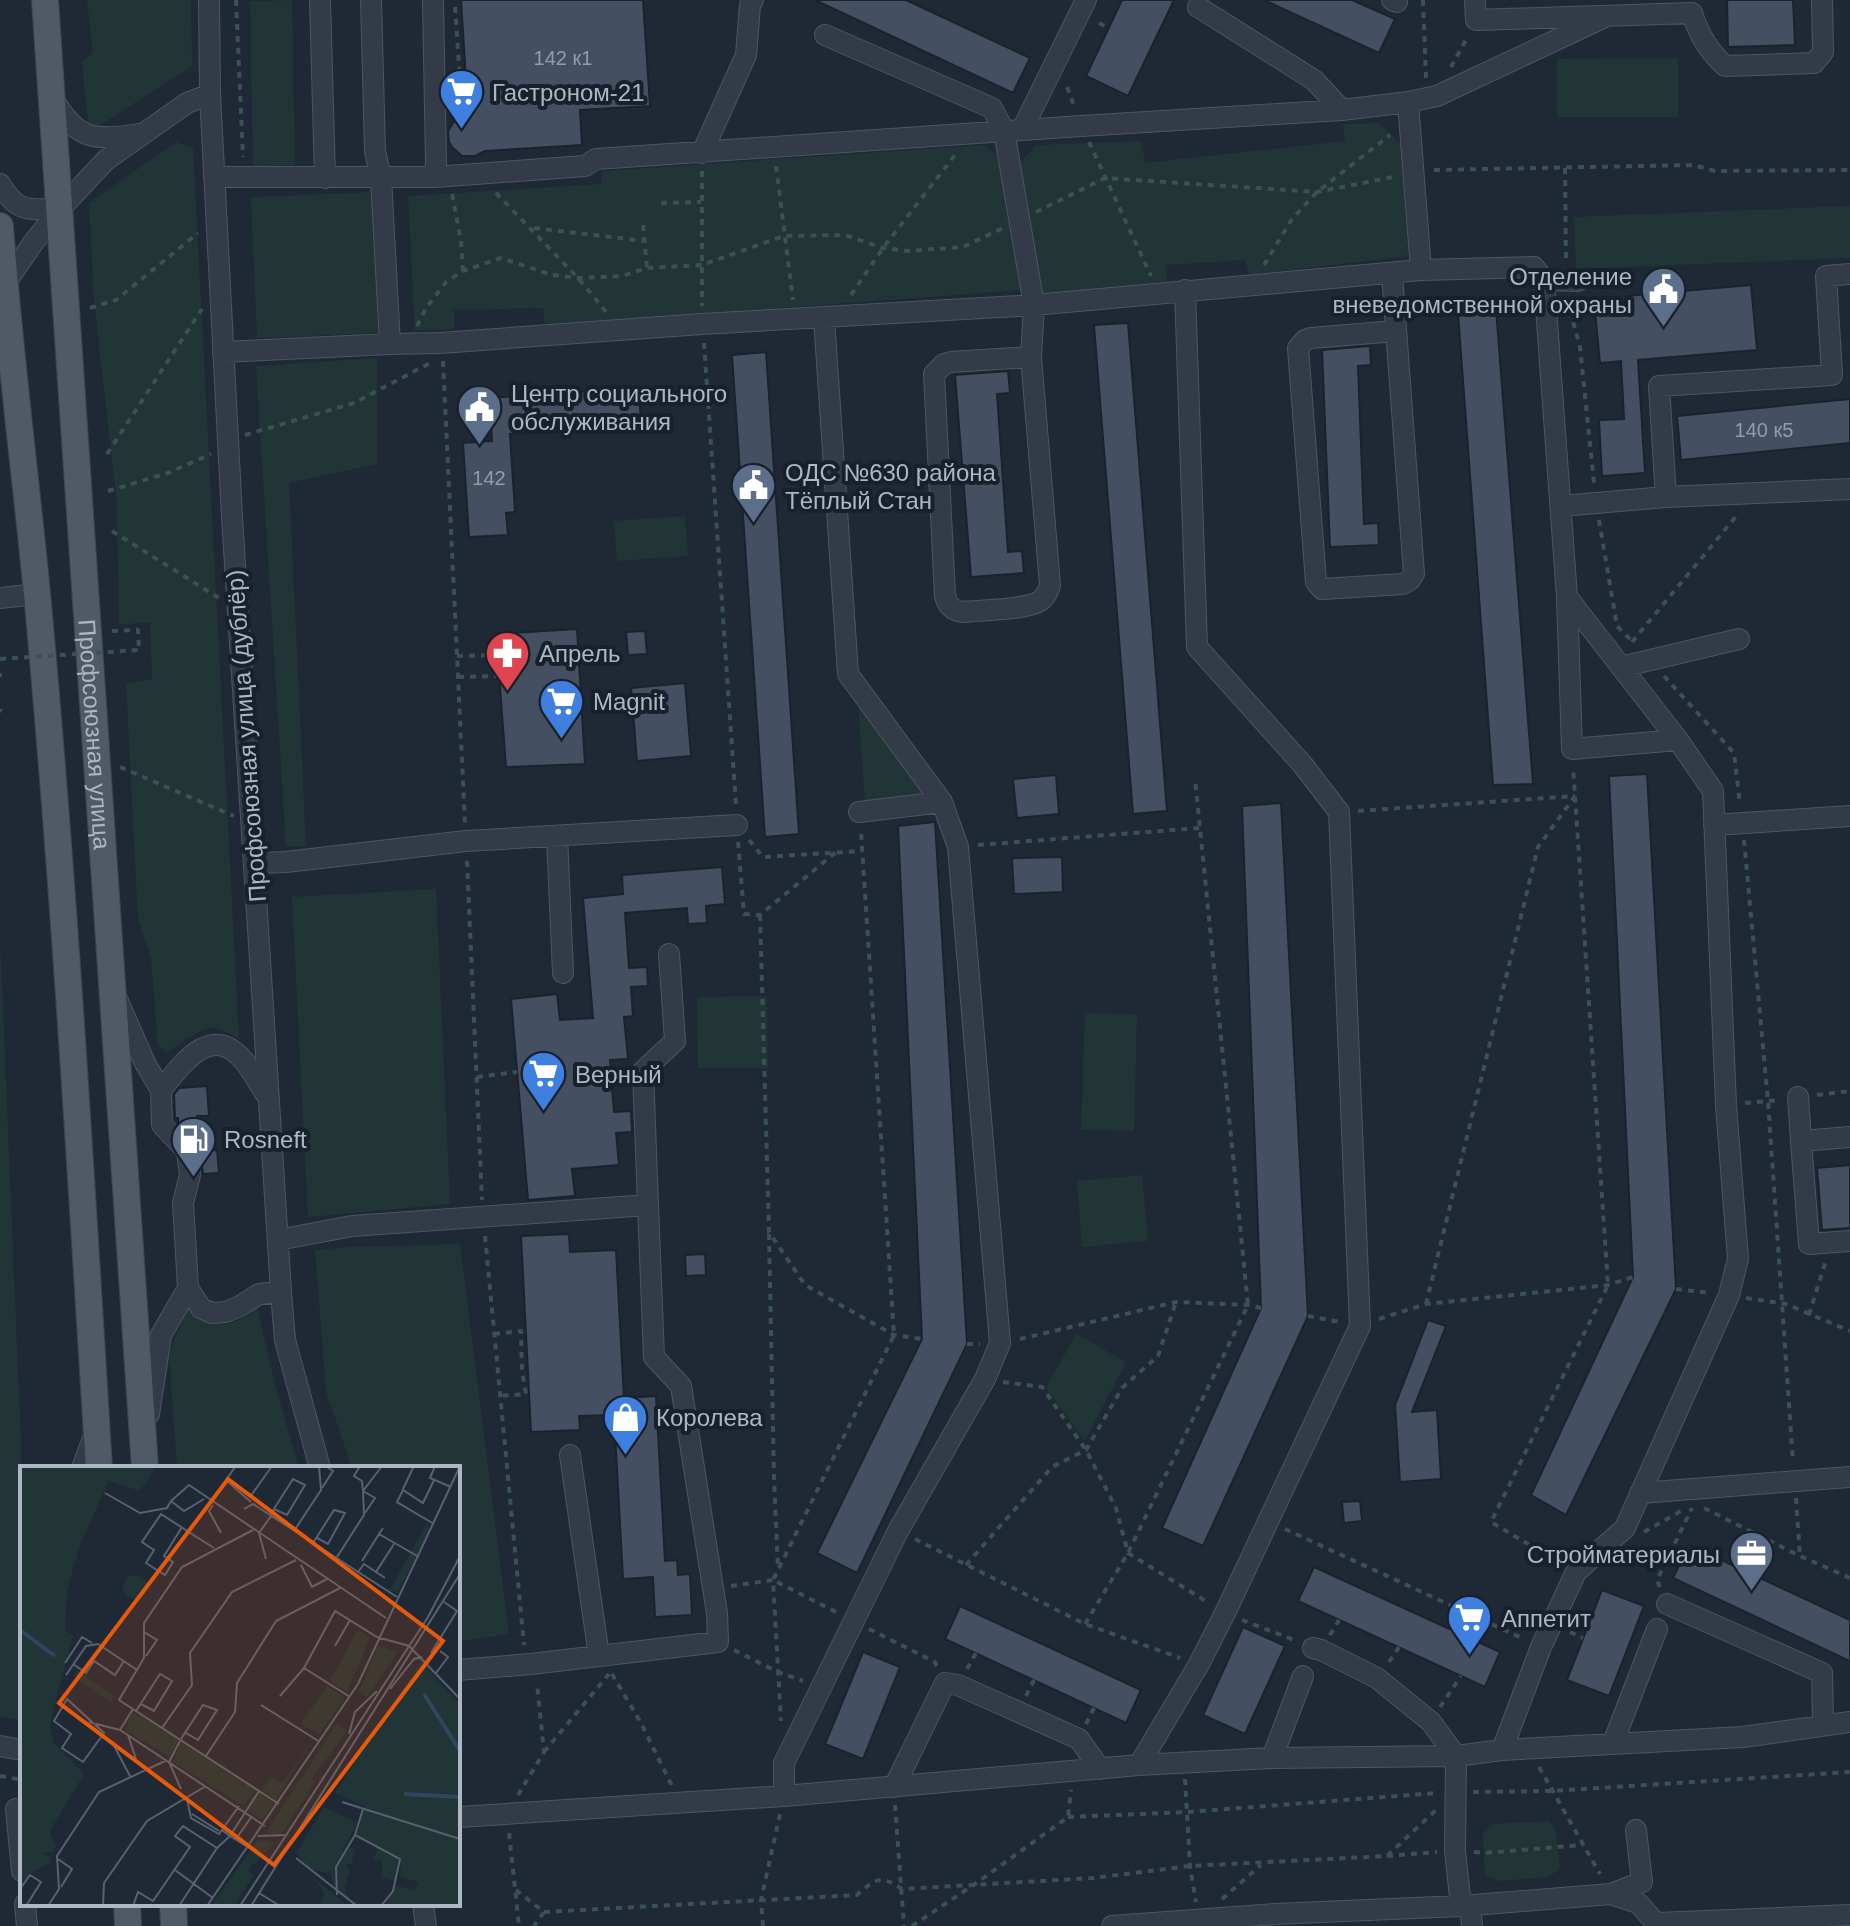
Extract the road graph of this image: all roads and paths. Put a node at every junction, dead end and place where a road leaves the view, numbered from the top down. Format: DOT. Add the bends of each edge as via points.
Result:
graph roads {
  1 [pos="45,0"];
  2 [pos="209,0"];
  3 [pos="236,0"];
  4 [pos="320,0"];
  5 [pos="371,0"];
  6 [pos="433,0"];
  7 [pos="1086,0"];
  8 [pos="1423,0"];
  9 [pos="1822,0"];
  10 [pos="747,2"];
  11 [pos="1198,7"];
  12 [pos="1581,8"];
  13 [pos="1476,10"];
  14 [pos="1607,16"];
  15 [pos="1099,23"];
  16 [pos="1109,28"];
  17 [pos="825,35"];
  18 [pos="210,94"];
  19 [pos="52,96"];
  20 [pos="1437,96"];
  21 [pos="1408,102"];
  22 [pos="1342,110"];
  23 [pos="1081,126"];
  24 [pos="1013,130"];
  25 [pos="142,133"];
  26 [pos="972,133"];
  27 [pos="774,147"];
  28 [pos="702,153"];
  29 [pos="1565,168"];
  30 [pos="1850,170"];
  31 [pos="1414,172"];
  32 [pos="477,173"];
  33 [pos="441,176"];
  34 [pos="214,177"];
  35 [pos="244,177"];
  36 [pos="325,178"];
  37 [pos="381,178"];
  38 [pos="1105,178"];
  39 [pos="0,184"];
  40 [pos="1317,192"];
  41 [pos="701,202"];
  42 [pos="661,203"];
  43 [pos="60,209"];
  44 [pos="216,218"];
  45 [pos="1019,220"];
  46 [pos="643,225"];
  47 [pos="0,226"];
  48 [pos="531,228"];
  49 [pos="784,236"];
  50 [pos="644,241"];
  51 [pos="883,248"];
  52 [pos="702,265"];
  53 [pos="647,268"];
  54 [pos="1421,270"];
  55 [pos="463,271"];
  56 [pos="1392,274"];
  57 [pos="1850,274"];
  58 [pos="578,278"];
  59 [pos="1544,280"];
  60 [pos="1572,281"];
  61 [pos="1253,284"];
  62 [pos="4,285"];
  63 [pos="1185,290"];
  64 [pos="1159,293"];
  65 [pos="205,305"];
  66 [pos="1034,305"];
  67 [pos="90,308"];
  68 [pos="830,318"];
  69 [pos="796,319"];
  70 [pos="702,324"];
  71 [pos="621,330"];
  72 [pos="1396,331"];
  73 [pos="399,343"];
  74 [pos="441,350"];
  75 [pos="223,352"];
  76 [pos="1031,357"];
  77 [pos="220,447"];
  78 [pos="107,454"];
  79 [pos="1850,489"];
  80 [pos="108,491"];
  81 [pos="1755,493"];
  82 [pos="1666,497"];
  83 [pos="1596,504"];
  84 [pos="1561,506"];
  85 [pos="112,531"];
  86 [pos="37,594"];
  87 [pos="1567,597"];
  88 [pos="0,598"];
  89 [pos="238,610"];
  90 [pos="112,631"];
  91 [pos="1739,639"];
  92 [pos="1632,642"];
  93 [pos="498,655"];
  94 [pos="457,656"];
  95 [pos="0,659"];
  96 [pos="1621,667"];
  97 [pos="499,676"];
  98 [pos="458,677"];
  99 [pos="1678,740"];
  100 [pos="1572,749"];
  101 [pos="118,766"];
  102 [pos="1195,779"];
  103 [pos="1575,796"];
  104 [pos="942,802"];
  105 [pos="859,812"];
  106 [pos="1339,812"];
  107 [pos="234,816"];
  108 [pos="1850,816"];
  109 [pos="737,825"];
  110 [pos="1714,825"];
  111 [pos="1199,828"];
  112 [pos="557,836"];
  113 [pos="466,841"];
  114 [pos="958,847"];
  115 [pos="862,851"];
  116 [pos="836,852"];
  117 [pos="255,863"];
  118 [pos="760,915"];
  119 [pos="669,954"];
  120 [pos="563,973"];
  121 [pos="111,987"];
  122 [pos="517,1072"];
  123 [pos="477,1077"];
  124 [pos="161,1090"];
  125 [pos="267,1096"];
  126 [pos="1798,1097"];
  127 [pos="1850,1137"];
  128 [pos="1801,1141"];
  129 [pos="648,1205"];
  130 [pos="483,1217"];
  131 [pos="769,1232"];
  132 [pos="278,1240"];
  133 [pos="1841,1242"];
  134 [pos="1633,1277"];
  135 [pos="1608,1285"];
  136 [pos="188,1288"];
  137 [pos="1676,1289"];
  138 [pos="281,1292"];
  139 [pos="1729,1295"];
  140 [pos="1176,1302"];
  141 [pos="1248,1305"];
  142 [pos="1261,1308"];
  143 [pos="1809,1315"];
  144 [pos="1850,1331"];
  145 [pos="494,1334"];
  146 [pos="894,1335"];
  147 [pos="922,1339"];
  148 [pos="1000,1343"];
  149 [pos="967,1344"];
  150 [pos="985,1379"];
  151 [pos="500,1396"];
  152 [pos="97,1430"];
  153 [pos="1086,1450"];
  154 [pos="570,1455"];
  155 [pos="144,1459"];
  156 [pos="83,1466"];
  157 [pos="99,1466"];
  158 [pos="319,1466"];
  159 [pos="1850,1477"];
  160 [pos="1640,1493"];
  161 [pos="1694,1503"];
  162 [pos="1268,1521"];
  163 [pos="898,1531"];
  164 [pos="1642,1534"];
  165 [pos="1128,1553"];
  166 [pos="966,1565"];
  167 [pos="778,1571"];
  168 [pos="1576,1572"];
  169 [pos="1850,1578"];
  170 [pos="773,1580"];
  171 [pos="713,1589"];
  172 [pos="1667,1604"];
  173 [pos="1225,1613"];
  174 [pos="853,1621"];
  175 [pos="1085,1624"];
  176 [pos="1657,1629"];
  177 [pos="718,1642"];
  178 [pos="1541,1647"];
  179 [pos="1313,1648"];
  180 [pos="599,1656"];
  181 [pos="531,1664"];
  182 [pos="1199,1664"];
  183 [pos="460,1670"];
  184 [pos="778,1672"];
  185 [pos="1303,1676"];
  186 [pos="1461,1676"];
  187 [pos="945,1683"];
  188 [pos="821,1687"];
  189 [pos="1431,1722"];
  190 [pos="1850,1722"];
  191 [pos="1823,1725"];
  192 [pos="1613,1743"];
  193 [pos="0,1746"];
  194 [pos="20,1750"];
  195 [pos="1502,1750"];
  196 [pos="544,1752"];
  197 [pos="1456,1756"];
  198 [pos="1272,1758"];
  199 [pos="784,1763"];
  200 [pos="1184,1763"];
  201 [pos="1139,1765"];
  202 [pos="1539,1767"];
  203 [pos="1100,1769"];
  204 [pos="1073,1771"];
  205 [pos="1850,1772"];
  206 [pos="0,1776"];
  207 [pos="20,1780"];
  208 [pos="894,1787"];
  209 [pos="1552,1791"];
  210 [pos="1455,1792"];
  211 [pos="784,1796"];
  212 [pos="681,1803"];
  213 [pos="16,1809"];
  214 [pos="1188,1812"];
  215 [pos="507,1815"];
  216 [pos="460,1817"];
  217 [pos="1068,1817"];
  218 [pos="1636,1830"];
  219 [pos="1583,1845"];
  220 [pos="20,1850"];
  221 [pos="1455,1851"];
  222 [pos="1387,1856"];
  223 [pos="1262,1863"];
  224 [pos="1190,1866"];
  225 [pos="975,1884"];
  226 [pos="514,1888"];
  227 [pos="902,1889"];
  228 [pos="1611,1894"];
  229 [pos="761,1900"];
  230 [pos="1465,1905"];
  231 [pos="25,1906"];
  232 [pos="127,1906"];
  233 [pos="173,1906"];
  234 [pos="423,1906"];
  235 [pos="544,1912"];
  236 [pos="1850,1915"];
  237 [pos="1199,1920"];
  238 [pos="1275,1920"];
  239 [pos="1656,1924"];
  240 [pos="27,1926"];
  241 [pos="128,1926"];
  242 [pos="174,1926"];
  243 [pos="426,1926"];
  244 [pos="519,1926"];
  245 [pos="534,1926"];
  246 [pos="763,1926"];
  247 [pos="904,1926"];
  248 [pos="912,1926"];
  249 [pos="1116,1926"];
  250 [pos="1472,1926"];
  1 -- 19 [label="main road, Профсоюзная улица"];
  2 -- 18 [label="street, Профсоюзная улица (дублёр)"];
  3 -- 35 [label="path"];
  4 -- 36 [label="street"];
  5 -- 37 [label="street" via="375,151"];
  6 -- 33 [label="street" via="436,163"];
  7 -- 24 [label="street"];
  8 -- 21 [label="path" via="1426,82"];
  9 -- 14 [label="street" via="1823,52 1814,63 1804,64 1725,66 1699,35 1692,13"];
  10 -- 28 [label="street" via="746,55"];
  11 -- 22 [label="street" via="1314,80"];
  12 -- 13 [label="street"];
  12 -- 14 [label="street"];
  13 -- 20 [label="path"];
  14 -- 20 [label="street"];
  15 -- 16 [label="path"];
  17 -- 24 [label="street" via="992,108"];
  18 -- 25 [label="street"];
  18 -- 34 [label="street, Профсоюзная улица (дублёр)"];
  19 -- 25 [label="street" via="80,132 103,139"];
  19 -- 43 [label="main road, Профсоюзная улица"];
  20 -- 21 [label="street"];
  21 -- 22 [label="street"];
  21 -- 31 [label="street"];
  21 -- 40 [label="path" via="1392,133"];
  22 -- 23 [label="street"];
  23 -- 24 [label="street"];
  23 -- 38 [label="path"];
  24 -- 26 [label="street"];
  24 -- 45 [label="street"];
  25 -- 43 [label="street" via="106,160"];
  26 -- 27 [label="street"];
  26 -- 51 [label="path"];
  27 -- 28 [label="street"];
  27 -- 49 [label="path"];
  28 -- 32 [label="street"];
  28 -- 41 [label="path"];
  29 -- 30 [label="path"];
  29 -- 31 [label="path"];
  29 -- 60 [label="path"];
  31 -- 40 [label="path"];
  31 -- 54 [label="street"];
  32 -- 33 [label="street"];
  32 -- 48 [label="path"];
  33 -- 37 [label="street"];
  33 -- 55 [label="path" via="461,241"];
  34 -- 35 [label="street"];
  34 -- 44 [label="street, Профсоюзная улица (дублёр)"];
  35 -- 36 [label="street"];
  36 -- 37 [label="street"];
  37 -- 73 [label="street"];
  38 -- 40 [label="path"];
  38 -- 45 [label="path"];
  38 -- 64 [label="path"];
  39 -- 43 [label="street" via="23,209"];
  40 -- 61 [label="path" via="1292,219"];
  41 -- 42 [label="path"];
  41 -- 52 [label="path"];
  43 -- 62 [label="street"];
  43 -- 121 [label="main road, Профсоюзная улица"];
  44 -- 67 [label="path" via="116,300"];
  44 -- 75 [label="street, Профсоюзная улица (дублёр)"];
  45 -- 51 [label="path" via="963,247"];
  45 -- 66 [label="street"];
  46 -- 50 [label="path"];
  47 -- 62 [label="main road, Профсоюзная улица"];
  48 -- 50 [label="path"];
  48 -- 58 [label="path"];
  49 -- 51 [label="path" via="845,235"];
  49 -- 52 [label="path"];
  49 -- 69 [label="path"];
  50 -- 53 [label="path"];
  51 -- 68 [label="path"];
  52 -- 53 [label="path"];
  52 -- 70 [label="path"];
  53 -- 58 [label="path" via="622,276"];
  54 -- 56 [label="street"];
  54 -- 59 [label="street" via="1534,267"];
  55 -- 58 [label="path" via="501,258"];
  55 -- 73 [label="path" via="446,282"];
  56 -- 61 [label="street"];
  56 -- 72 [label="street"];
  57 -- 82 [label="street" via="1826,276 1832,375 1659,386"];
  58 -- 71 [label="path"];
  59 -- 60 [label="street"];
  59 -- 84 [label="street"];
  60 -- 83 [label="path" via="1566,295 1580,347"];
  61 -- 63 [label="street"];
  62 -- 86 [label="main road, Профсоюзная улица"];
  63 -- 64 [label="street"];
  63 -- 106 [label="street" via="1197,647"];
  64 -- 66 [label="street"];
  65 -- 78 [label="path"];
  66 -- 68 [label="street"];
  66 -- 76 [label="street"];
  68 -- 69 [label="street"];
  68 -- 104 [label="street" via="848,674"];
  69 -- 70 [label="street"];
  70 -- 71 [label="street"];
  70 -- 109 [label="path"];
  71 -- 74 [label="street"];
  72 -- 72 [label="street" via="1414,574 1403,584 1322,589 1316,582 1298,348 1311,338"];
  73 -- 74 [label="street"];
  73 -- 75 [label="street"];
  74 -- 77 [label="path" via="354,403"];
  74 -- 94 [label="path"];
  75 -- 77 [label="street, Профсоюзная улица (дублёр)"];
  76 -- 76 [label="street" via="1050,585 1038,602 1026,606 954,611 945,596 934,374 951,362"];
  77 -- 80 [label="path" via="168,473"];
  77 -- 89 [label="street, Профсоюзная улица (дублёр)"];
  79 -- 81 [label="street"];
  81 -- 82 [label="street"];
  81 -- 92 [label="path"];
  82 -- 83 [label="street"];
  83 -- 84 [label="street"];
  84 -- 87 [label="street"];
  85 -- 89 [label="path"];
  86 -- 88 [label="street"];
  86 -- 152 [label="main road, Профсоюзная улица"];
  87 -- 96 [label="street"];
  87 -- 100 [label="street"];
  89 -- 117 [label="street, Профсоюзная улица (дублёр)"];
  90 -- 95 [label="path, bridge" via="138,630 139,650"];
  91 -- 96 [label="street"];
  93 -- 94 [label="path"];
  94 -- 98 [label="path"];
  96 -- 99 [label="street"];
  97 -- 98 [label="path"];
  98 -- 113 [label="path"];
  99 -- 100 [label="street"];
  99 -- 110 [label="street" via="1713,791"];
  100 -- 103 [label="path"];
  101 -- 107 [label="path"];
  102 -- 111 [label="path"];
  103 -- 106 [label="path"];
  103 -- 135 [label="path"];
  103 -- 135 [label="path" via="1538,847 1426,1304"];
  104 -- 105 [label="street"];
  104 -- 114 [label="street"];
  105 -- 115 [label="path"];
  106 -- 162 [label="street" via="1360,1326"];
  108 -- 110 [label="street"];
  109 -- 112 [label="street"];
  109 -- 116 [label="path" via="763,857"];
  109 -- 118 [label="path" via="744,914"];
  110 -- 139 [label="street" via="1738,1259"];
  111 -- 114 [label="path"];
  111 -- 141 [label="path"];
  112 -- 113 [label="street"];
  112 -- 120 [label="street"];
  113 -- 117 [label="street"];
  113 -- 123 [label="path"];
  114 -- 148 [label="street"];
  115 -- 116 [label="path"];
  115 -- 146 [label="path"];
  116 -- 118 [label="path"];
  117 -- 125 [label="street, Профсоюзная улица (дублёр)"];
  118 -- 131 [label="path"];
  119 -- 129 [label="street" via="675,1041 643,1071"];
  121 -- 124 [label="street"];
  121 -- 155 [label="main road, Профсоюзная улица"];
  122 -- 123 [label="path"];
  123 -- 130 [label="path"];
  124 -- 125 [label="street" via="193,1054 210,1044 236,1053"];
  124 -- 136 [label="street" via="162,1125 187,1151 190,1175 183,1203"];
  125 -- 132 [label="street, Профсоюзная улица (дублёр)"];
  126 -- 128 [label="street"];
  127 -- 128 [label="street"];
  128 -- 133 [label="street" via="1809,1244"];
  129 -- 130 [label="street"];
  129 -- 171 [label="street" via="654,1357 681,1386"];
  130 -- 132 [label="street" via="352,1226"];
  130 -- 145 [label="path"];
  131 -- 146 [label="path" via="805,1285"];
  131 -- 167 [label="path"];
  132 -- 138 [label="street, Профсоюзная улица (дублёр)"];
  133 -- 143 [label="path"];
  134 -- 135 [label="path"];
  135 -- 168 [label="path" via="1491,1522"];
  136 -- 138 [label="street" via="201,1308 212,1313 226,1312 259,1294"];
  136 -- 155 [label="street" via="161,1335"];
  137 -- 139 [label="path"];
  138 -- 158 [label="street, Профсоюзная улица (дублёр)" via="285,1340"];
  139 -- 143 [label="path" via="1786,1304"];
  139 -- 160 [label="street"];
  140 -- 141 [label="path"];
  140 -- 148 [label="path"];
  140 -- 153 [label="path" via="1158,1356 1122,1388"];
  141 -- 142 [label="path"];
  141 -- 165 [label="path"];
  143 -- 144 [label="path"];
  145 -- 151 [label="path"];
  145 -- 151 [label="path" via="521,1331 525,1372 526,1394"];
  146 -- 147 [label="path"];
  146 -- 167 [label="path"];
  148 -- 149 [label="path"];
  148 -- 150 [label="street"];
  150 -- 153 [label="path" via="1042,1387"];
  150 -- 163 [label="street"];
  151 -- 181 [label="path" via="523,1642"];
  152 -- 156 [label="street"];
  152 -- 157 [label="main road, Профсоюзная улица"];
  153 -- 165 [label="path" via="1116,1508"];
  153 -- 166 [label="path" via="1052,1467"];
  154 -- 180 [label="street"];
  159 -- 160 [label="street"];
  160 -- 168 [label="street" via="1625,1528"];
  161 -- 164 [label="path"];
  161 -- 169 [label="path"];
  161 -- 172 [label="path" via="1657,1580"];
  162 -- 173 [label="street"];
  162 -- 178 [label="path"];
  163 -- 166 [label="path"];
  163 -- 174 [label="street"];
  165 -- 173 [label="path"];
  165 -- 175 [label="path"];
  166 -- 175 [label="path"];
  167 -- 170 [label="path"];
  168 -- 178 [label="street"];
  170 -- 171 [label="path"];
  170 -- 174 [label="path"];
  170 -- 184 [label="path"];
  171 -- 177 [label="street"];
  172 -- 191 [label="street" via="1822,1673"];
  173 -- 179 [label="path"];
  173 -- 182 [label="street"];
  174 -- 187 [label="path" via="935,1662"];
  174 -- 188 [label="street"];
  175 -- 182 [label="path"];
  176 -- 192 [label="street"];
  177 -- 180 [label="street"];
  177 -- 184 [label="path"];
  178 -- 195 [label="street"];
  179 -- 189 [label="street" via="1377,1678"];
  180 -- 181 [label="street"];
  181 -- 183 [label="street"];
  181 -- 196 [label="path"];
  182 -- 201 [label="street"];
  184 -- 188 [label="path"];
  184 -- 199 [label="path"];
  185 -- 198 [label="street"];
  186 -- 189 [label="path"];
  187 -- 203 [label="street" via="1079,1739"];
  187 -- 208 [label="street"];
  188 -- 199 [label="street"];
  189 -- 197 [label="street"];
  190 -- 191 [label="street"];
  191 -- 192 [label="street" via="1743,1737"];
  192 -- 195 [label="street"];
  193 -- 194 [label="street"];
  195 -- 197 [label="street"];
  196 -- 212 [label="path" via="611,1672"];
  196 -- 215 [label="path"];
  197 -- 198 [label="street"];
  197 -- 210 [label="street"];
  198 -- 200 [label="street"];
  199 -- 211 [label="street"];
  200 -- 201 [label="street"];
  200 -- 214 [label="path"];
  201 -- 203 [label="street"];
  202 -- 209 [label="path"];
  203 -- 204 [label="street"];
  204 -- 208 [label="street"];
  204 -- 217 [label="path"];
  205 -- 209 [label="path"];
  206 -- 207 [label="path"];
  208 -- 211 [label="street"];
  208 -- 227 [label="path"];
  209 -- 210 [label="path"];
  209 -- 219 [label="path"];
  210 -- 214 [label="path"];
  210 -- 221 [label="street"];
  210 -- 222 [label="path"];
  211 -- 212 [label="street"];
  211 -- 229 [label="path"];
  212 -- 215 [label="street"];
  213 -- 220 [label="street"];
  214 -- 217 [label="path"];
  214 -- 224 [label="path"];
  215 -- 216 [label="street"];
  215 -- 226 [label="path"];
  217 -- 225 [label="path"];
  218 -- 228 [label="street" via="1642,1882"];
  219 -- 221 [label="path"];
  219 -- 228 [label="path"];
  221 -- 222 [label="path"];
  221 -- 230 [label="street"];
  222 -- 223 [label="path"];
  223 -- 224 [label="path"];
  223 -- 237 [label="path"];
  224 -- 225 [label="path"];
  224 -- 237 [label="path"];
  225 -- 227 [label="path"];
  225 -- 248 [label="path"];
  226 -- 235 [label="path"];
  226 -- 244 [label="path"];
  227 -- 229 [label="path" via="879,1879 857,1895"];
  227 -- 247 [label="path"];
  228 -- 230 [label="street"];
  228 -- 239 [label="street" via="1638,1903"];
  229 -- 235 [label="path"];
  229 -- 246 [label="path"];
  230 -- 238 [label="street"];
  230 -- 250 [label="street"];
  231 -- 240 [label="street"];
  232 -- 241 [label="main road"];
  233 -- 242 [label="main road"];
  234 -- 243 [label="street"];
  235 -- 245 [label="path"];
  236 -- 239 [label="street"];
  237 -- 238 [label="street"];
  237 -- 249 [label="street"];
}
